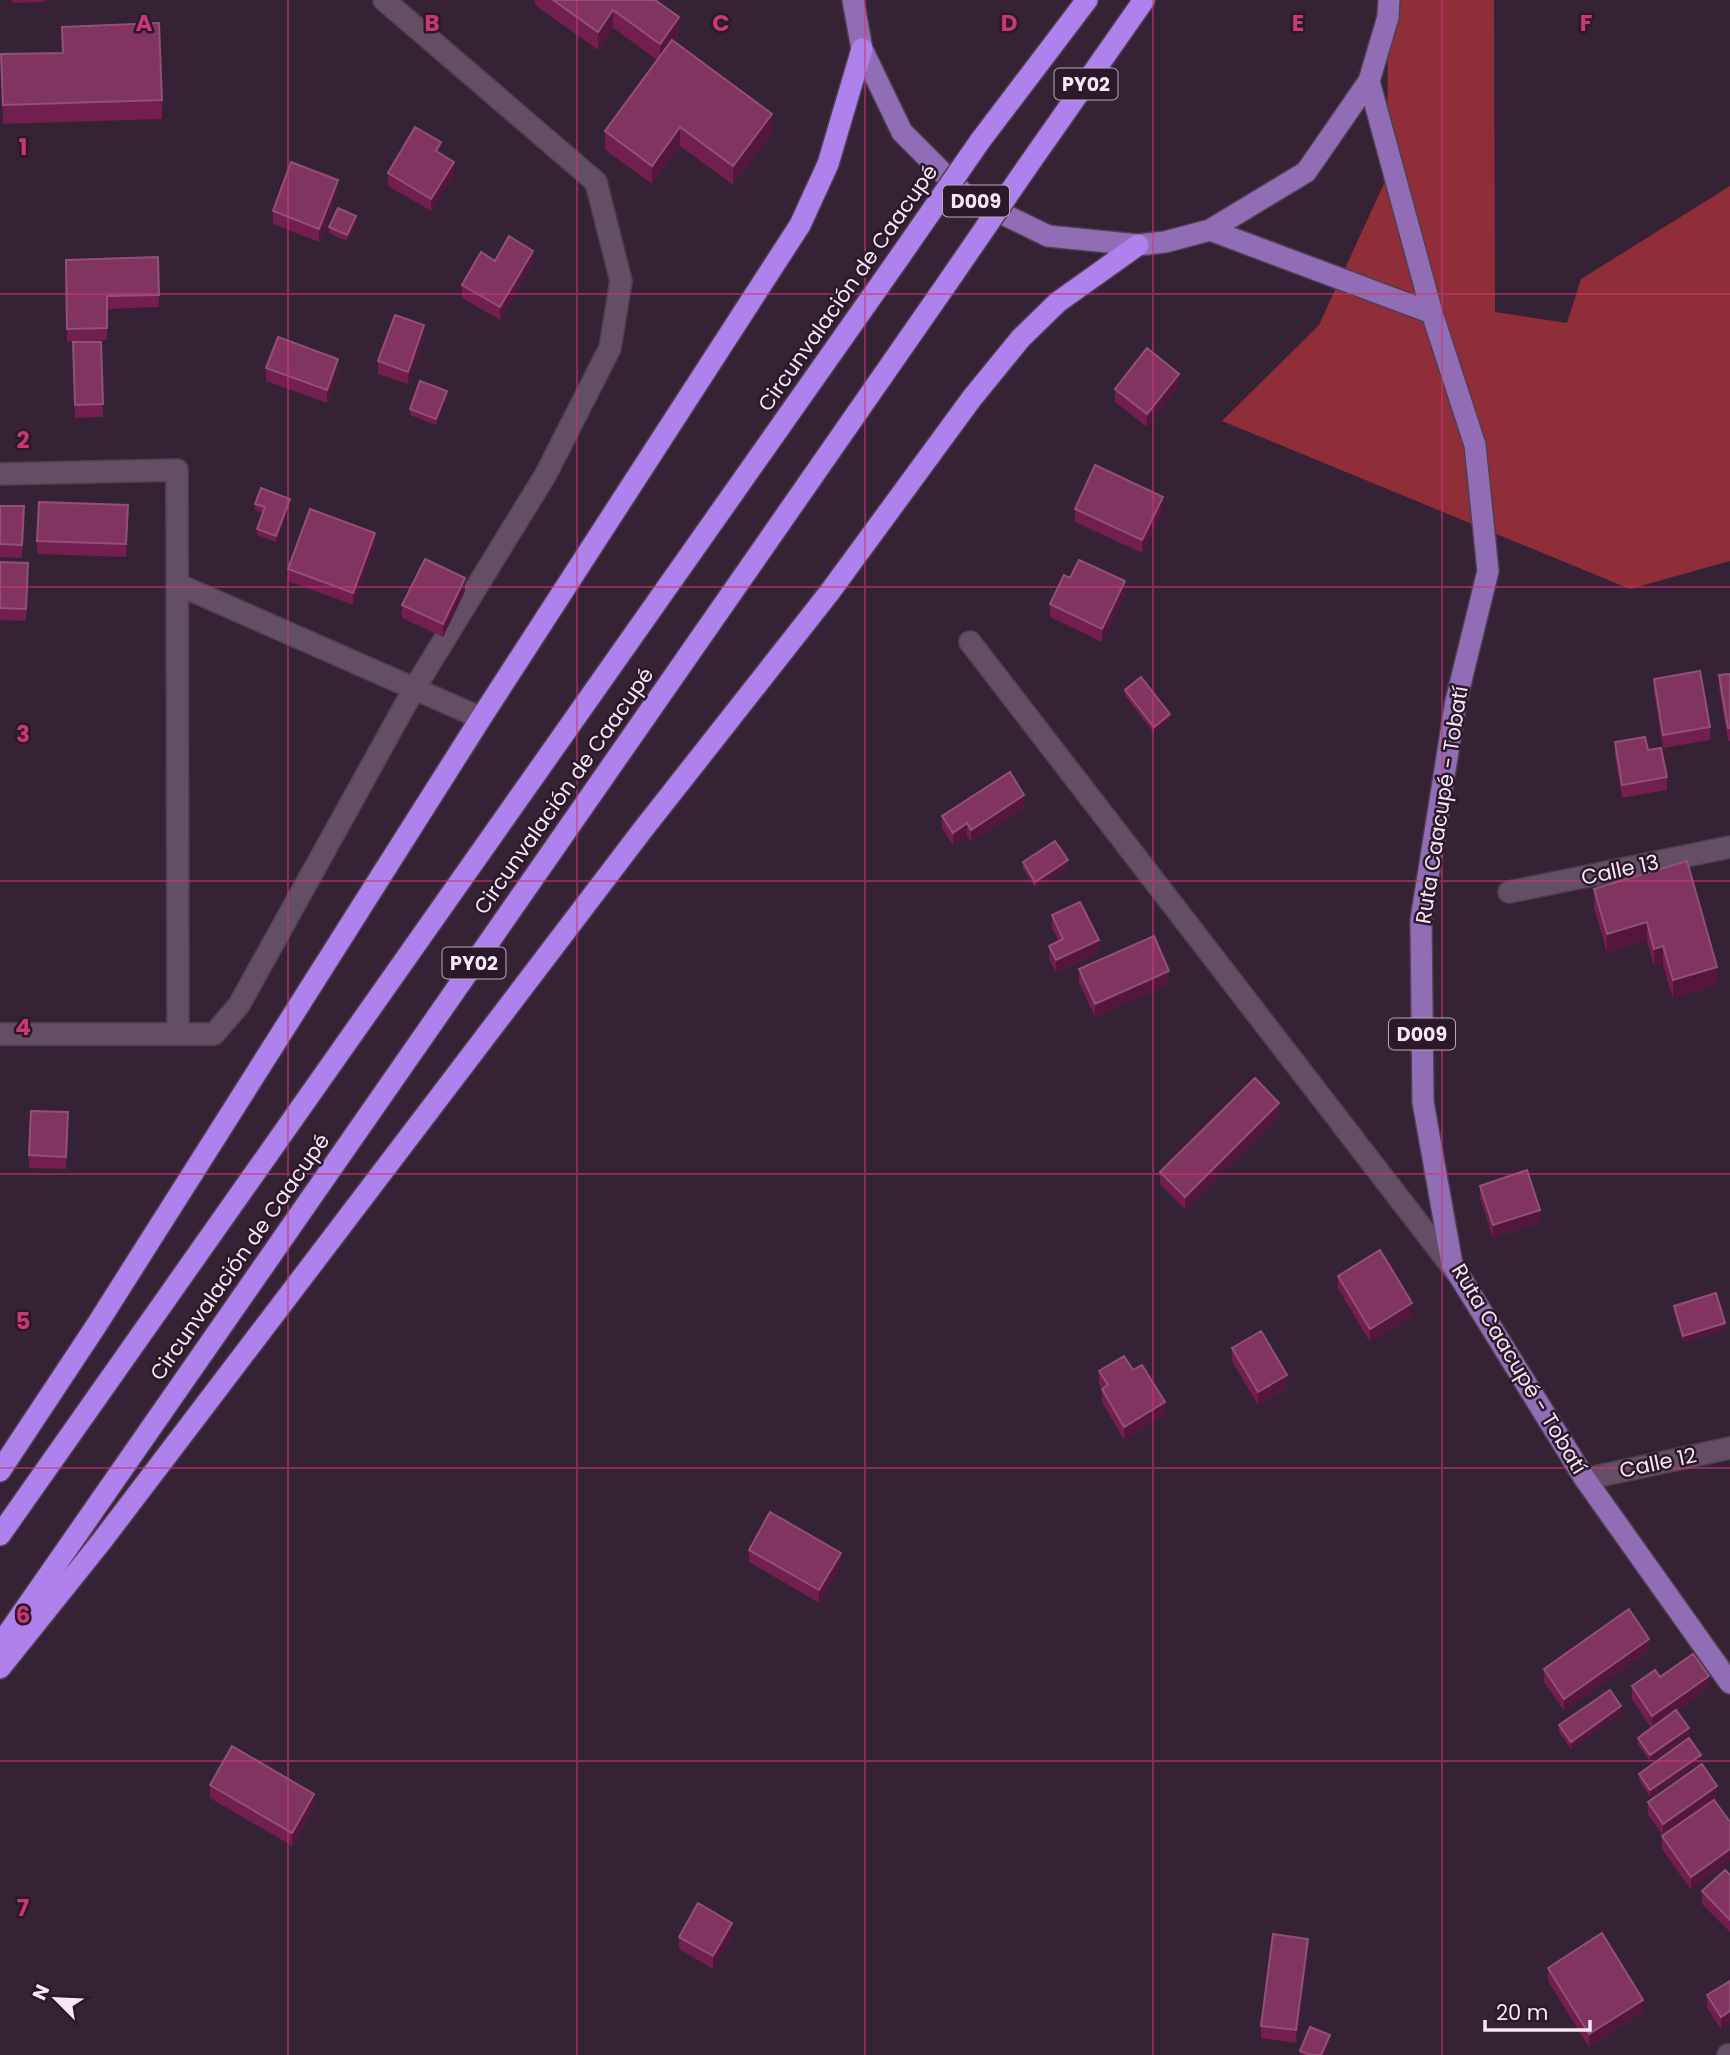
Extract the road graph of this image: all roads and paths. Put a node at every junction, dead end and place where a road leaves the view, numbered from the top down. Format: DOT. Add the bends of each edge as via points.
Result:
graph roads {
  1 [pos="384,0"];
  2 [pos="853,0"];
  3 [pos="1087,0"];
  4 [pos="1144,0"];
  5 [pos="1390,0"];
  6 [pos="862,49"];
  7 [pos="1369,81"];
  8 [pos="1210,230"];
  9 [pos="1138,245"];
  10 [pos="1432,313"];
  11 [pos="0,474"];
  12 [pos="177,584"];
  13 [pos="970,642"];
  14 [pos="414,689"];
  15 [pos="481,718"];
  16 [pos="1730,847"];
  17 [pos="1509,892"];
  18 [pos="0,1034"];
  19 [pos="178,1034"];
  20 [pos="1459,1276"];
  21 [pos="1730,1448"];
  22 [pos="0,1471"];
  23 [pos="1586,1479"];
  24 [pos="0,1535"];
  25 [pos="0,1645"];
  26 [pos="0,1668"];
  27 [pos="1730,1684"];
  1 -- 14 [label="street" via="596,182 621,281 610,348 546,474"];
  2 -- 6 [label="main road, D009"];
  3 -- 24 [label="highway, Circunvalación de Caacupé / PY02, bridge" via="980,141"];
  4 -- 25 [label="highway, Circunvalación de Caacupé / PY02, bridge"];
  5 -- 7 [label="main road, D009"];
  6 -- 9 [label="main road, D009" via="902,132 966,196 1048,236"];
  6 -- 15 [label="highway" via="828,164 800,225"];
  7 -- 8 [label="main road, D009" via="1306,173"];
  7 -- 10 [label="main road, Ruta Caacupé - Tobatí / D009"];
  8 -- 9 [label="main road, D009"];
  8 -- 10 [label="main road"];
  9 -- 26 [label="highway" via="1059,302 1021,338 972,398 829,593"];
  10 -- 20 [label="main road, Ruta Caacupé - Tobatí / D009" via="1475,445 1488,572 1456,702 1422,920 1423,1102 1452,1264"];
  11 -- 12 [label="street" via="177,470"];
  12 -- 14 [label="street"];
  12 -- 19 [label="street"];
  13 -- 20 [label="street"];
  14 -- 15 [label="street"];
  14 -- 19 [label="street" via="239,1006 214,1034"];
  15 -- 22 [label="highway"];
  16 -- 17 [label="street, Calle 13"];
  18 -- 19 [label="street"];
  20 -- 23 [label="main road, Ruta Caacupé - Tobatí / D009"];
  21 -- 23 [label="street, Calle 12"];
  23 -- 27 [label="main road, Ruta Caacupé - Tobatí / D009"];
}
